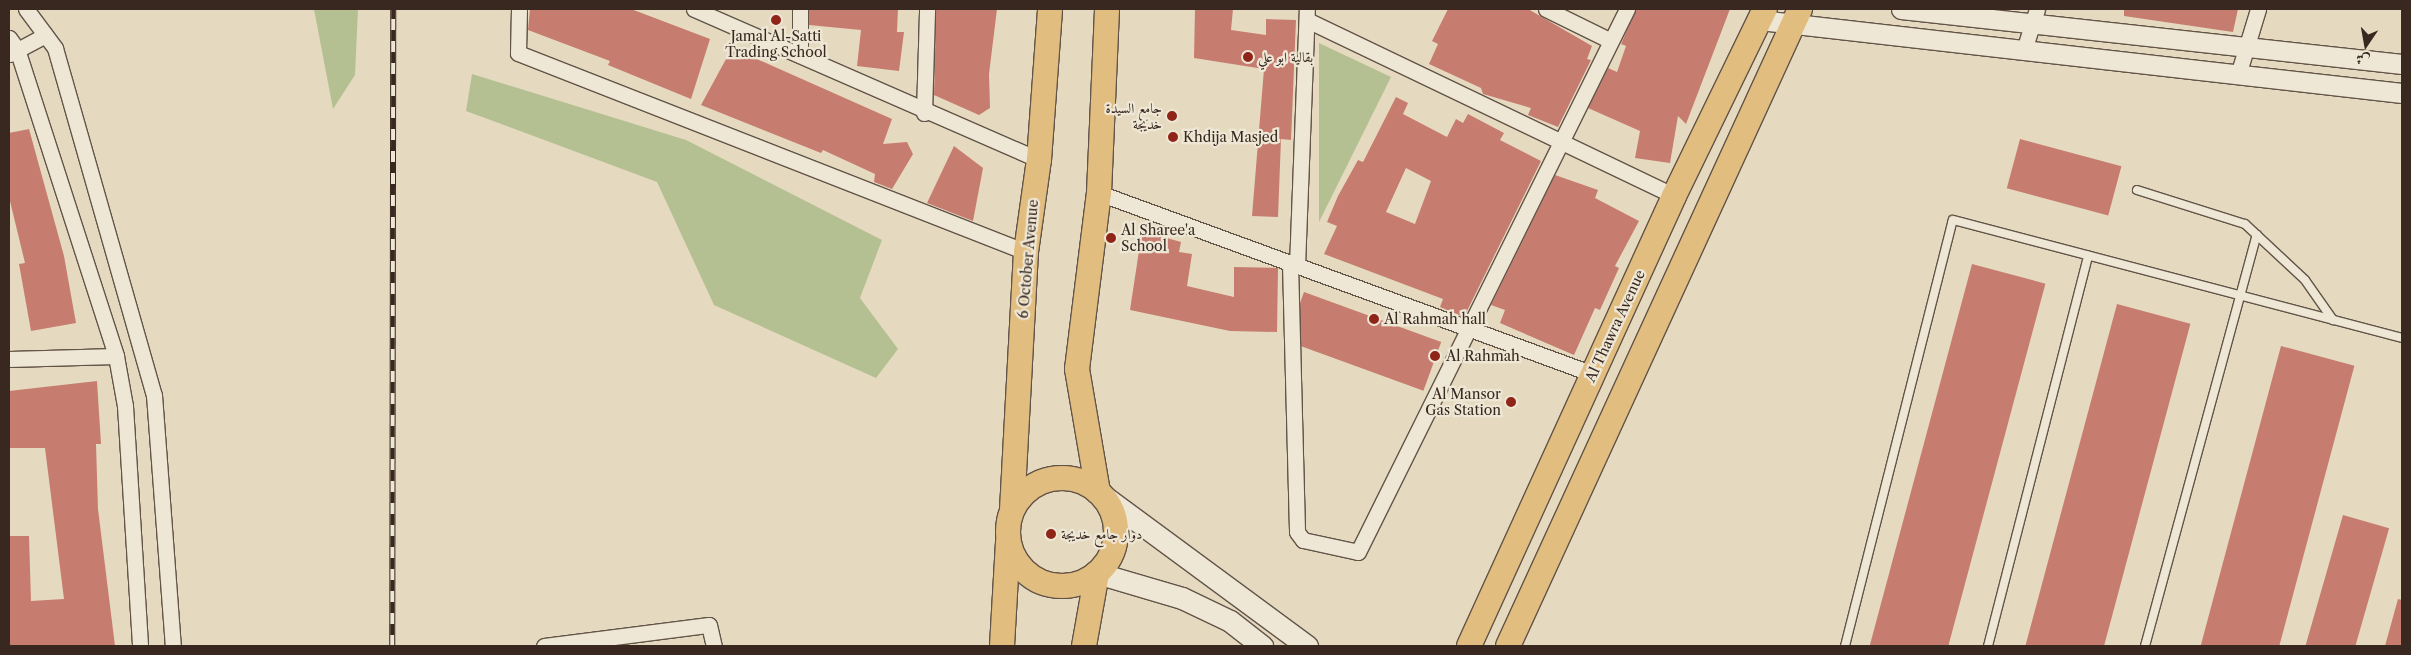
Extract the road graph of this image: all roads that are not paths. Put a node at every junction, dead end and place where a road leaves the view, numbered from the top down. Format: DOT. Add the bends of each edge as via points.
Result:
graph roads {
  1 [pos="26,9"];
  2 [pos="519,9"];
  3 [pos="694,9"];
  4 [pos="800,9"];
  5 [pos="927,9"];
  6 [pos="1050,9"];
  7 [pos="1106,9"];
  8 [pos="1546,9"];
  9 [pos="1627,9"];
  10 [pos="1901,9"];
  11 [pos="2258,9"];
  12 [pos="1307,14"];
  13 [pos="1763,14"];
  14 [pos="2035,16"];
  15 [pos="1796,17"];
  16 [pos="45,35"];
  17 [pos="1611,41"];
  18 [pos="12,47"];
  19 [pos="2246,48"];
  20 [pos="2024,50"];
  21 [pos="800,55"];
  22 [pos="2402,64"];
  23 [pos="2238,75"];
  24 [pos="2402,93"];
  25 [pos="924,113"];
  26 [pos="1562,141"];
  27 [pos="1039,160"];
  28 [pos="2137,190"];
  29 [pos="1099,193"];
  30 [pos="1674,196"];
  31 [pos="2257,235"];
  32 [pos="1026,252"];
  33 [pos="2088,256"];
  34 [pos="1294,265"];
  35 [pos="2240,296"];
  36 [pos="2333,320"];
  37 [pos="1470,329"];
  38 [pos="2402,338"];
  39 [pos="116,356"];
  40 [pos="9,359"];
  41 [pos="1593,374"];
  42 [pos="1098,492"];
  43 [pos="1012,510"];
  44 [pos="1008,538"];
  45 [pos="1097,573"];
  46 [pos="140,646"];
  47 [pos="174,646"];
  48 [pos="538,646"];
  49 [pos="714,646"];
  50 [pos="1002,646"];
  51 [pos="1084,646"];
  52 [pos="1262,646"];
  53 [pos="1307,646"];
  54 [pos="1469,646"];
  55 [pos="1508,646"];
  56 [pos="1845,646"];
  57 [pos="1988,646"];
  58 [pos="2146,646"];
  1 -- 16 [label="street"];
  2 -- 32 [label="street" via="518,53"];
  3 -- 21 [label="street"];
  4 -- 21 [label="street"];
  5 -- 25 [label="street"];
  6 -- 27 [label="main road, 6 October Avenue"];
  7 -- 29 [label="main road"];
  8 -- 17 [label="street"];
  9 -- 17 [label="street"];
  10 -- 14 [label="street"];
  11 -- 19 [label="street"];
  12 -- 26 [label="street"];
  12 -- 34 [label="street"];
  13 -- 15 [label="street"];
  13 -- 30 [label="main road, Al Thawra Avenue"];
  14 -- 19 [label="street"];
  14 -- 20 [label="street"];
  15 -- 20 [label="street"];
  15 -- 55 [label="main road"];
  16 -- 18 [label="street"];
  16 -- 47 [label="street" via="55,48 154,395"];
  17 -- 26 [label="street"];
  18 -- 39 [label="street"];
  19 -- 22 [label="street"];
  19 -- 23 [label="street"];
  20 -- 23 [label="street"];
  21 -- 25 [label="street"];
  23 -- 24 [label="street"];
  25 -- 27 [label="street"];
  26 -- 30 [label="street"];
  26 -- 37 [label="street"];
  27 -- 32 [label="main road, 6 October Avenue"];
  28 -- 31 [label="lane" via="2245,224"];
  29 -- 34 [label="street"];
  29 -- 42 [label="main road" via="1077,369"];
  30 -- 41 [label="main road, Al Thawra Avenue"];
  31 -- 35 [label="lane"];
  31 -- 36 [label="lane" via="2305,280"];
  32 -- 43 [label="main road, 6 October Avenue"];
  33 -- 35 [label="lane"];
  33 -- 56 [label="lane" via="1953,220"];
  33 -- 57 [label="lane"];
  34 -- 37 [label="street"];
  34 -- 37 [label="street" via="1297,532 1303,540 1352,552 1362,548"];
  35 -- 36 [label="lane"];
  35 -- 58 [label="lane"];
  36 -- 38 [label="lane"];
  37 -- 41 [label="street"];
  39 -- 40 [label="street"];
  39 -- 46 [label="street" via="125,406"];
  41 -- 54 [label="main road, Al Thawra Avenue"];
  42 -- 43 [label="main road" via="1075,481 1050,479 1021,496"];
  42 -- 45 [label="main road" via="1115,524 1108,559"];
  42 -- 53 [label="main road"];
  43 -- 44 [label="main road"];
  44 -- 45 [label="main road" via="1022,568 1050,585 1083,582"];
  44 -- 50 [label="main road"];
  45 -- 51 [label="main road"];
  45 -- 52 [label="main road" via="1182,598 1230,621"];
  48 -- 49 [label="street" via="709,626"];
}
